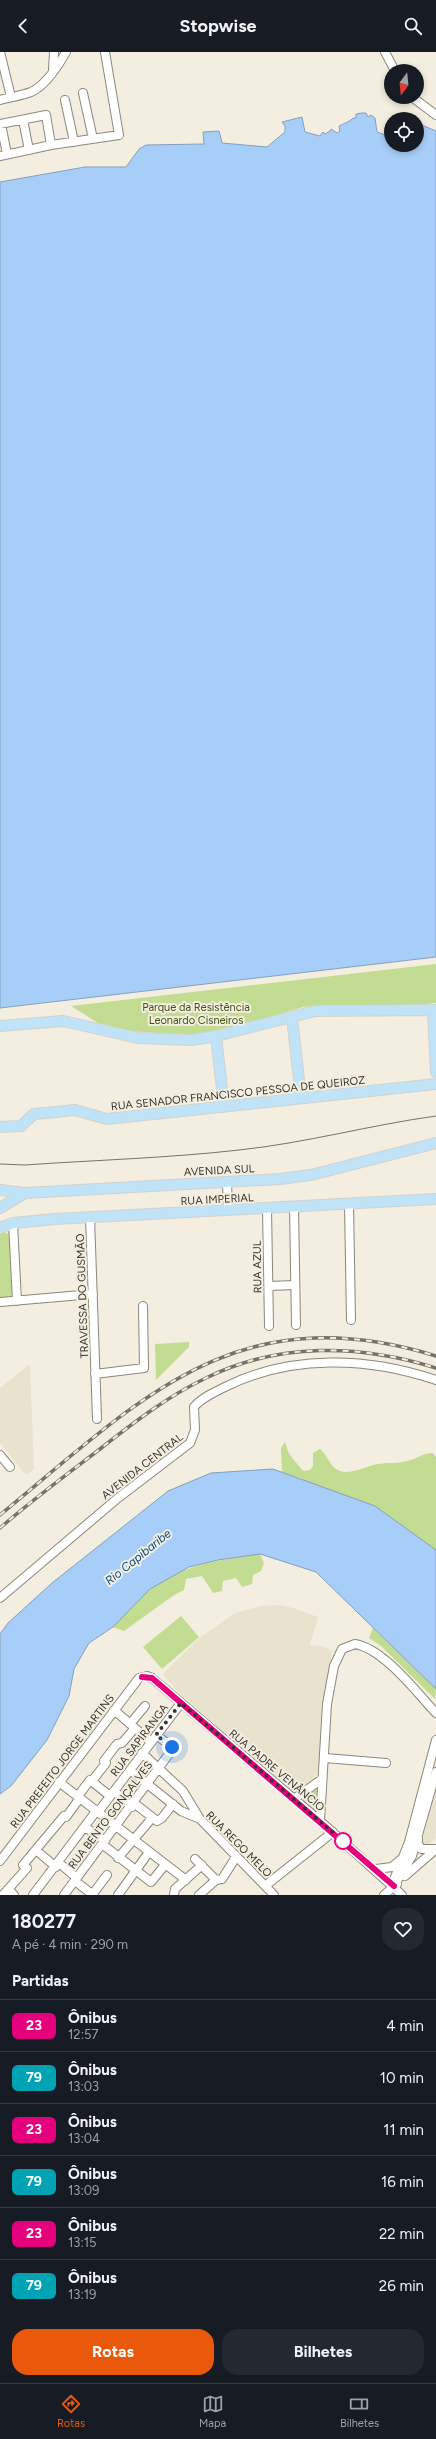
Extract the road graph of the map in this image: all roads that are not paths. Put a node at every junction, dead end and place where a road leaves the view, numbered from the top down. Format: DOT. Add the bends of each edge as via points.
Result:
graph roads {
  1 [pos="0,52"];
  2 [pos="54,52"];
  3 [pos="66,52"];
  4 [pos="105,52"];
  5 [pos="385,52"];
  6 [pos="1,61"];
  7 [pos="391,64"];
  8 [pos="53,69"];
  9 [pos="83,93"];
  10 [pos="11,97"];
  11 [pos="0,100"];
  12 [pos="65,100"];
  13 [pos="421,104"];
  14 [pos="436,115"];
  15 [pos="23,120"];
  16 [pos="0,124"];
  17 [pos="93,139"];
  18 [pos="74,142"];
  19 [pos="51,145"];
  20 [pos="29,150"];
  21 [pos="4,155"];
  22 [pos="434,1010"];
  23 [pos="292,1017"];
  24 [pos="0,1026"];
  25 [pos="216,1036"];
  26 [pos="436,1072"];
  27 [pos="436,1084"];
  28 [pos="301,1098"];
  29 [pos="224,1107"];
  30 [pos="0,1127"];
  31 [pos="436,1143"];
  32 [pos="227,1182"];
  33 [pos="0,1190"];
  34 [pos="25,1193"];
  35 [pos="436,1199"];
  36 [pos="349,1204"];
  37 [pos="294,1206"];
  38 [pos="0,1208"];
  39 [pos="267,1208"];
  40 [pos="228,1210"];
  41 [pos="90,1217"];
  42 [pos="13,1223"];
  43 [pos="0,1228"];
  44 [pos="295,1285"];
  45 [pos="269,1286"];
  46 [pos="93,1294"];
  47 [pos="17,1301"];
  48 [pos="0,1302"];
  49 [pos="143,1306"];
  50 [pos="351,1320"];
  51 [pos="296,1325"];
  52 [pos="269,1326"];
  53 [pos="96,1374"];
  54 [pos="436,1380"];
  55 [pos="97,1419"];
  56 [pos="0,1455"];
  57 [pos="10,1467"];
  58 [pos="0,1598"];
  59 [pos="142,1677"];
  60 [pos="181,1703"];
  61 [pos="144,1706"];
  62 [pos="114,1710"];
  63 [pos="436,1713"];
  64 [pos="132,1726"];
  65 [pos="156,1735"];
  66 [pos="436,1740"];
  67 [pos="150,1742"];
  68 [pos="142,1753"];
  69 [pos="325,1758"];
  70 [pos="386,1763"];
  71 [pos="159,1768"];
  72 [pos="130,1770"];
  73 [pos="433,1770"];
  74 [pos="322,1779"];
  75 [pos="91,1780"];
  76 [pos="59,1782"];
  77 [pos="147,1784"];
  78 [pos="112,1794"];
  79 [pos="79,1797"];
  80 [pos="294,1799"];
  81 [pos="173,1804"];
  82 [pos="133,1805"];
  83 [pos="98,1811"];
  84 [pos="154,1819"];
  85 [pos="200,1819"];
  86 [pos="320,1821"];
  87 [pos="117,1826"];
  88 [pos="85,1827"];
  89 [pos="333,1832"];
  90 [pos="418,1837"];
  91 [pos="134,1840"];
  92 [pos="104,1843"];
  93 [pos="436,1849"];
  94 [pos="37,1851"];
  95 [pos="149,1852"];
  96 [pos="404,1855"];
  97 [pos="236,1857"];
  98 [pos="118,1858"];
  99 [pos="195,1859"];
  100 [pos="0,1861"];
  101 [pos="58,1865"];
  102 [pos="165,1865"];
  103 [pos="202,1865"];
  104 [pos="376,1869"];
  105 [pos="135,1870"];
  106 [pos="107,1875"];
  107 [pos="76,1880"];
  108 [pos="186,1880"];
  109 [pos="216,1880"];
  110 [pos="265,1886"];
  111 [pos="394,1886"];
  112 [pos="8,1893"];
  113 [pos="174,1894"];
  114 [pos="204,1894"];
  115 [pos="33,1895"];
  116 [pos="64,1895"];
  117 [pos="93,1895"];
  118 [pos="118,1895"];
  119 [pos="274,1895"];
  120 [pos="384,1895"];
  121 [pos="402,1895"];
  1 -- 6 [label="street"];
  2 -- 8 [label="street"];
  3 -- 8 [label="street"];
  4 -- 17 [label="street" via="119,135"];
  5 -- 7 [label="street"];
  6 -- 10 [label="street"];
  8 -- 10 [label="street" via="48,79 36,90"];
  9 -- 17 [label="street"];
  10 -- 11 [label="street"];
  12 -- 18 [label="street"];
  13 -- 14 [label="street"];
  15 -- 16 [label="street"];
  15 -- 19 [label="street" via="46,115"];
  15 -- 20 [label="street"];
  16 -- 21 [label="street"];
  17 -- 18 [label="street"];
  18 -- 19 [label="street"];
  19 -- 20 [label="street"];
  20 -- 21 [label="street"];
  22 -- 23 [label="main road" via="315,1011"];
  22 -- 26 [label="main road"];
  23 -- 25 [label="main road"];
  23 -- 28 [label="main road"];
  24 -- 25 [label="main road" via="63,1021 138,1038 171,1040"];
  25 -- 29 [label="main road"];
  27 -- 28 [label="main road, RUA SENADOR FRANCISCO PESSOA DE QUEIROZ"];
  28 -- 29 [label="main road, RUA SENADOR FRANCISCO PESSOA DE QUEIROZ"];
  29 -- 30 [label="main road, RUA SENADOR FRANCISCO PESSOA DE QUEIROZ" via="107,1118 75,1110 34,1114 21,1126"];
  31 -- 32 [label="main road, AVENIDA SUL" via="311,1176"];
  32 -- 34 [label="main road, AVENIDA SUL"];
  32 -- 40 [label="street"];
  33 -- 34 [label="main road, AVENIDA SUL"];
  34 -- 38 [label="main road"];
  35 -- 36 [label="main road, RUA IMPERIAL"];
  36 -- 37 [label="main road, RUA IMPERIAL"];
  36 -- 50 [label="street"];
  37 -- 39 [label="main road, RUA IMPERIAL"];
  37 -- 44 [label="street"];
  39 -- 40 [label="main road, RUA IMPERIAL"];
  39 -- 45 [label="street, RUA AZUL"];
  40 -- 41 [label="main road, RUA IMPERIAL"];
  41 -- 42 [label="main road, RUA IMPERIAL"];
  41 -- 46 [label="street, TRAVESSA DO GUSMÃO"];
  42 -- 43 [label="main road, RUA IMPERIAL"];
  42 -- 47 [label="street"];
  44 -- 45 [label="street"];
  44 -- 51 [label="street"];
  45 -- 52 [label="street, RUA AZUL"];
  46 -- 47 [label="street"];
  46 -- 53 [label="street, TRAVESSA DO GUSMÃO"];
  47 -- 48 [label="street"];
  49 -- 53 [label="street" via="144,1368"];
  53 -- 55 [label="street, TRAVESSA DO GUSMÃO"];
  54 -- 58 [label="street, AVENIDA CENTRAL" via="386,1366 342,1362 291,1366 241,1379 198,1402 193,1411 195,1434 190,1443 118,1498"];
  56 -- 57 [label="street"];
  59 -- 60 [label="street, RUA PADRE VENÂNCIO" via="152,1678"];
  59 -- 62 [label="street, RUA PREFEITO JORGE MARTINS"];
  60 -- 65 [label="street, RUA SAPIRANGA"];
  60 -- 80 [label="street, RUA PADRE VENÂNCIO"];
  61 -- 64 [label="street"];
  62 -- 64 [label="street"];
  62 -- 76 [label="street, RUA PREFEITO JORGE MARTINS"];
  63 -- 69 [label="street" via="390,1664 362,1646 345,1646 338,1658 326,1704"];
  64 -- 67 [label="street"];
  64 -- 75 [label="street" via="122,1743 117,1744"];
  65 -- 67 [label="street, RUA SAPIRANGA"];
  65 -- 71 [label="street, RUA BENTO GONÇALVES" via="173,1749"];
  66 -- 73 [label="street"];
  67 -- 68 [label="street, RUA SAPIRANGA"];
  68 -- 71 [label="street"];
  68 -- 72 [label="street, RUA SAPIRANGA"];
  69 -- 70 [label="street"];
  69 -- 74 [label="street"];
  71 -- 77 [label="street, RUA BENTO GONÇALVES"];
  71 -- 85 [label="street" via="183,1791"];
  72 -- 77 [label="street, RUA REGO MELO"];
  72 -- 78 [label="street, RUA SAPIRANGA"];
  73 -- 90 [label="street"];
  73 -- 96 [label="street"];
  74 -- 80 [label="street"];
  74 -- 86 [label="street"];
  75 -- 78 [label="street"];
  75 -- 79 [label="street"];
  76 -- 79 [label="street"];
  76 -- 100 [label="street, RUA PREFEITO JORGE MARTINS"];
  77 -- 81 [label="street, RUA REGO MELO"];
  77 -- 82 [label="street, RUA BENTO GONÇALVES"];
  78 -- 82 [label="street, RUA SAPIRANGA"];
  78 -- 83 [label="street, RUA SAPIRANGA"];
  79 -- 83 [label="street"];
  79 -- 94 [label="street"];
  80 -- 86 [label="street, RUA PADRE VENÂNCIO"];
  81 -- 84 [label="street" via="162,1818"];
  81 -- 85 [label="street, RUA REGO MELO"];
  82 -- 84 [label="street, RUA SAPIRANGA"];
  82 -- 87 [label="street, RUA BENTO GONÇALVES"];
  83 -- 87 [label="street"];
  83 -- 88 [label="street, RUA SAPIRANGA"];
  84 -- 91 [label="street"];
  85 -- 97 [label="street, RUA REGO MELO"];
  86 -- 89 [label="street, RUA PADRE VENÂNCIO"];
  87 -- 91 [label="street"];
  87 -- 92 [label="street, RUA BENTO GONÇALVES"];
  88 -- 92 [label="street"];
  88 -- 101 [label="street, RUA SAPIRANGA"];
  89 -- 104 [label="street, RUA PADRE VENÂNCIO"];
  89 -- 110 [label="street"];
  90 -- 93 [label="street" via="421,1849"];
  90 -- 111 [label="street" via="408,1867"];
  91 -- 95 [label="street"];
  91 -- 98 [label="street"];
  92 -- 98 [label="street"];
  92 -- 107 [label="street, RUA BENTO GONÇALVES"];
  93 -- 111 [label="street"];
  94 -- 101 [label="street"];
  94 -- 112 [label="street"];
  95 -- 102 [label="street"];
  95 -- 105 [label="street"];
  96 -- 104 [label="street" via="392,1867"];
  96 -- 111 [label="street" via="394,1877"];
  97 -- 109 [label="street" via="222,1879"];
  97 -- 110 [label="street, RUA REGO MELO"];
  98 -- 105 [label="street"];
  99 -- 103 [label="street"];
  101 -- 107 [label="street"];
  101 -- 115 [label="street, RUA SAPIRANGA"];
  102 -- 105 [label="street" via="151,1882"];
  102 -- 108 [label="street"];
  103 -- 108 [label="street"];
  103 -- 109 [label="street"];
  104 -- 111 [label="street, RUA PADRE VENÂNCIO"];
  105 -- 118 [label="street"];
  106 -- 117 [label="street"];
  107 -- 116 [label="street, RUA BENTO GONÇALVES"];
  107 -- 117 [label="street"];
  108 -- 113 [label="street" via="175,1889"];
  109 -- 114 [label="street"];
  110 -- 119 [label="street, RUA REGO MELO"];
  111 -- 120 [label="street"];
  111 -- 121 [label="street, RUA PADRE VENÂNCIO"];
}
